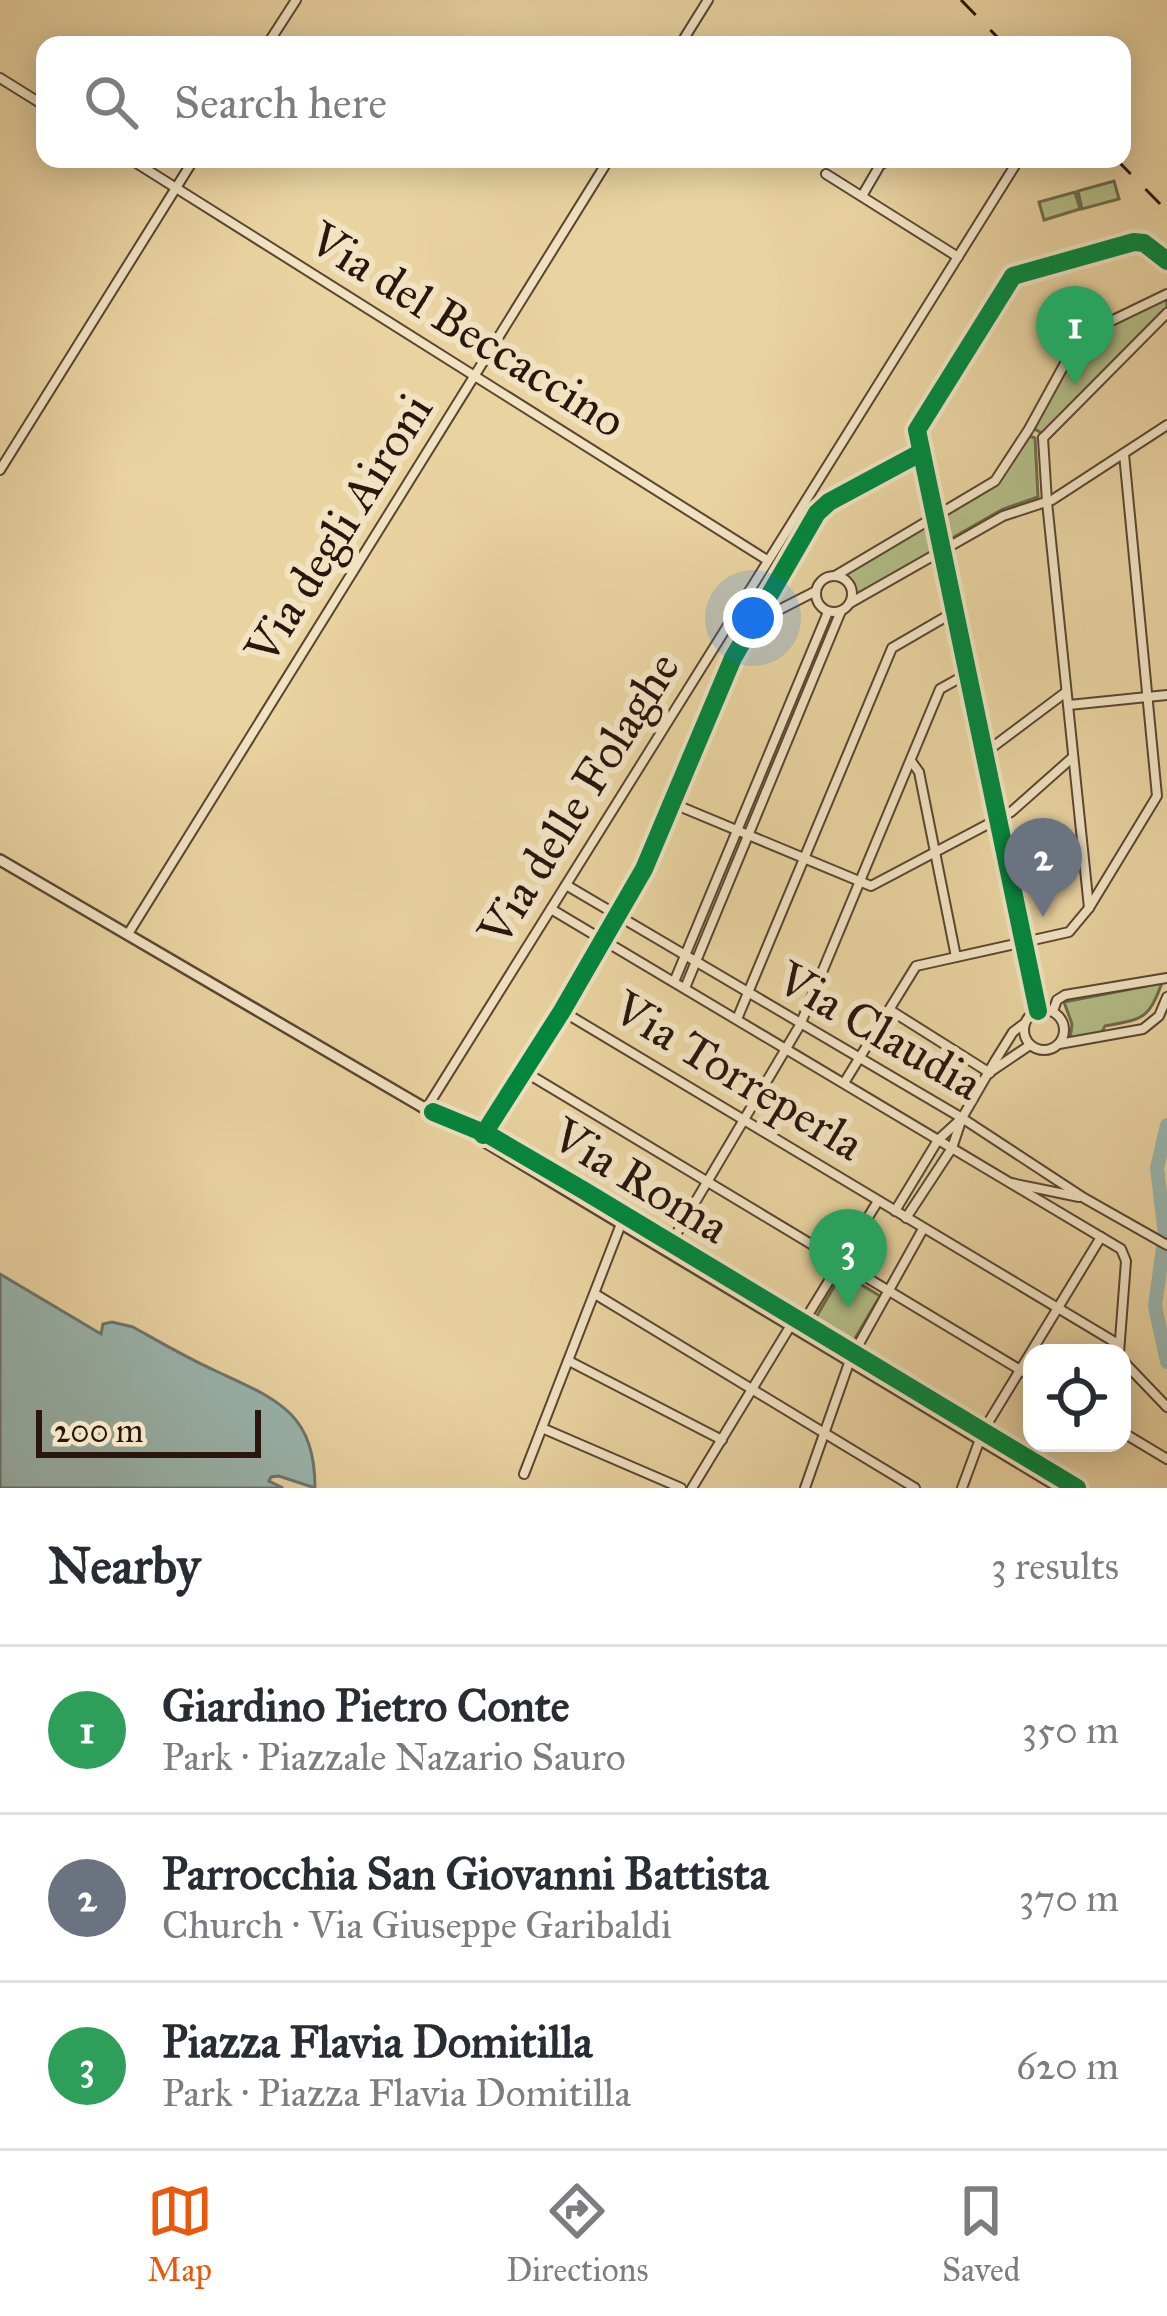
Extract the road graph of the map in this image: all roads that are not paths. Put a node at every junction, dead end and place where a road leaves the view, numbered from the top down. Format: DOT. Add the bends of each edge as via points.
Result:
graph roads {
  1 [pos="296,0"];
  2 [pos="708,0"];
  3 [pos="273,36"];
  4 [pos="686,36"];
  5 [pos="0,79"];
  6 [pos="36,101"];
  7 [pos="144,168"];
  8 [pos="188,168"];
  9 [pos="603,168"];
  10 [pos="878,168"];
  11 [pos="1013,168"];
  12 [pos="826,174"];
  13 [pos="176,188"];
  14 [pos="862,196"];
  15 [pos="958,257"];
  16 [pos="1167,261"];
  17 [pos="1167,294"];
  18 [pos="1167,313"];
  19 [pos="474,377"];
  20 [pos="1167,425"];
  21 [pos="1029,429"];
  22 [pos="1043,438"];
  23 [pos="920,452"];
  24 [pos="1124,454"];
  25 [pos="0,470"];
  26 [pos="1047,502"];
  27 [pos="935,516"];
  28 [pos="941,551"];
  29 [pos="767,560"];
  30 [pos="835,576"];
  31 [pos="816,591"];
  32 [pos="850,603"];
  33 [pos="841,611"];
  34 [pos="828,612"];
  35 [pos="954,612"];
  36 [pos="754,623"];
  37 [pos="714,646"];
  38 [pos="733,658"];
  39 [pos="968,674"];
  40 [pos="1067,691"];
  41 [pos="1167,695"];
  42 [pos="1149,697"];
  43 [pos="1069,705"];
  44 [pos="785,717"];
  45 [pos="796,722"];
  46 [pos="986,752"];
  47 [pos="1074,756"];
  48 [pos="911,761"];
  49 [pos="674,804"];
  50 [pos="998,818"];
  51 [pos="738,832"];
  52 [pos="749,836"];
  53 [pos="936,851"];
  54 [pos="803,858"];
  55 [pos="0,860"];
  56 [pos="862,882"];
  57 [pos="566,885"];
  58 [pos="1089,908"];
  59 [pos="551,909"];
  60 [pos="615,915"];
  61 [pos="128,934"];
  62 [pos="603,939"];
  63 [pos="1024,942"];
  64 [pos="686,957"];
  65 [pos="956,957"];
  66 [pos="697,964"];
  67 [pos="1167,978"];
  68 [pos="674,982"];
  69 [pos="685,988"];
  70 [pos="747,994"];
  71 [pos="1167,997"];
  72 [pos="890,1010"];
  73 [pos="1038,1010"];
  74 [pos="562,1011"];
  75 [pos="1053,1011"];
  76 [pos="737,1019"];
  77 [pos="1025,1023"];
  78 [pos="800,1025"];
  79 [pos="1059,1044"];
  80 [pos="1031,1045"];
  81 [pos="787,1049"];
  82 [pos="860,1059"];
  83 [pos="525,1072"];
  84 [pos="991,1072"];
  85 [pos="844,1083"];
  86 [pos="426,1109"];
  87 [pos="962,1118"];
  88 [pos="742,1121"];
  89 [pos="483,1135"];
  90 [pos="938,1140"];
  91 [pos="952,1148"];
  92 [pos="706,1182"];
  93 [pos="1004,1182"];
  94 [pos="1084,1198"];
  95 [pos="878,1201"];
  96 [pos="895,1211"];
  97 [pos="622,1218"];
  98 [pos="906,1218"];
  99 [pos="923,1229"];
  100 [pos="640,1234"];
  101 [pos="1101,1237"];
  102 [pos="1167,1245"];
  103 [pos="614,1246"];
  104 [pos="669,1246"];
  105 [pos="840,1262"];
  106 [pos="891,1292"];
  107 [pos="595,1294"];
  108 [pos="1058,1310"];
  109 [pos="797,1323"];
  110 [pos="1108,1344"];
  111 [pos="1121,1344"];
  112 [pos="852,1357"];
  113 [pos="569,1361"];
  114 [pos="1131,1365"];
  115 [pos="1020,1370"];
  116 [pos="1023,1372"];
  117 [pos="751,1389"];
  118 [pos="1167,1407"];
  119 [pos="542,1428"];
  120 [pos="824,1435"];
  121 [pos="981,1435"];
  122 [pos="1131,1437"];
  123 [pos="722,1440"];
  124 [pos="1167,1459"];
  125 [pos="524,1474"];
  126 [pos="681,1488"];
  127 [pos="692,1488"];
  128 [pos="805,1488"];
  129 [pos="914,1488"];
  130 [pos="962,1488"];
  131 [pos="1061,1488"];
  132 [pos="1078,1488"];
  1 -- 3 [label="street"];
  2 -- 4 [label="street"];
  5 -- 6 [label="street"];
  7 -- 13 [label="street, Via del Beccaccino"];
  8 -- 13 [label="street"];
  9 -- 19 [label="street, Via degli Aironi"];
  10 -- 14 [label="street"];
  11 -- 15 [label="street, Via delle Folaghe"];
  12 -- 14 [label="street"];
  13 -- 19 [label="street, Via del Beccaccino"];
  13 -- 25 [label="street"];
  14 -- 15 [label="street"];
  15 -- 29 [label="street, Via delle Folaghe"];
  16 -- 23 [label="street" via="1133,242 1013,276 918,424"];
  17 -- 21 [label="street" via="1080,335"];
  18 -- 22 [label="street"];
  19 -- 29 [label="street, Via del Beccaccino"];
  19 -- 61 [label="street, Via degli Aironi"];
  20 -- 24 [label="street"];
  21 -- 22 [label="street"];
  21 -- 27 [label="street" via="995,481"];
  22 -- 26 [label="street"];
  23 -- 27 [label="street"];
  23 -- 36 [label="street" via="821,508"];
  24 -- 26 [label="street"];
  24 -- 42 [label="street"];
  26 -- 28 [label="street"];
  26 -- 40 [label="street"];
  27 -- 28 [label="street"];
  27 -- 30 [label="street"];
  28 -- 32 [label="street"];
  28 -- 35 [label="street"];
  29 -- 37 [label="street, Via delle Folaghe"];
  30 -- 31 [label="street"];
  30 -- 32 [label="street" via="850,585"];
  31 -- 34 [label="street"];
  31 -- 36 [label="street"];
  32 -- 33 [label="street"];
  33 -- 34 [label="street"];
  33 -- 45 [label="street"];
  34 -- 44 [label="street"];
  35 -- 39 [label="street"];
  35 -- 54 [label="street" via="892,648"];
  36 -- 38 [label="street"];
  37 -- 38 [label="street"];
  37 -- 57 [label="street, Via delle Folaghe"];
  38 -- 49 [label="street"];
  39 -- 46 [label="street"];
  39 -- 48 [label="street" via="940,689"];
  40 -- 43 [label="street"];
  40 -- 46 [label="street"];
  41 -- 42 [label="street"];
  42 -- 43 [label="street"];
  42 -- 58 [label="street" via="1157,796"];
  43 -- 47 [label="street"];
  44 -- 45 [label="street"];
  44 -- 51 [label="street"];
  45 -- 52 [label="street"];
  46 -- 50 [label="street"];
  47 -- 50 [label="street"];
  47 -- 58 [label="street"];
  48 -- 53 [label="street"];
  48 -- 56 [label="street"];
  49 -- 51 [label="street"];
  49 -- 60 [label="street"];
  50 -- 53 [label="street"];
  50 -- 63 [label="street"];
  51 -- 52 [label="street"];
  51 -- 64 [label="street"];
  52 -- 54 [label="street"];
  52 -- 66 [label="street"];
  53 -- 56 [label="street" via="879,883"];
  53 -- 65 [label="street"];
  54 -- 56 [label="street"];
  54 -- 70 [label="street"];
  55 -- 61 [label="street, Via Roma"];
  56 -- 78 [label="street"];
  57 -- 59 [label="street, Via delle Folaghe"];
  57 -- 60 [label="street, Via Claudia"];
  58 -- 63 [label="street" via="1069,932"];
  59 -- 62 [label="street, Via Claudia"];
  59 -- 86 [label="street, Via delle Folaghe"];
  60 -- 62 [label="street"];
  60 -- 64 [label="street, Via Claudia"];
  61 -- 86 [label="street, Via Roma"];
  62 -- 68 [label="street, Via Claudia"];
  62 -- 74 [label="street"];
  63 -- 65 [label="street"];
  63 -- 73 [label="street"];
  64 -- 66 [label="street, Via Claudia"];
  64 -- 68 [label="street"];
  65 -- 72 [label="street" via="916,966"];
  66 -- 69 [label="street"];
  66 -- 70 [label="street, Via Claudia"];
  67 -- 75 [label="street" via="1063,996"];
  68 -- 69 [label="street, Via Claudia"];
  69 -- 76 [label="street, Via Claudia"];
  70 -- 76 [label="street"];
  70 -- 78 [label="street, Via Claudia"];
  71 -- 79 [label="street" via="1143,1029"];
  72 -- 82 [label="street"];
  72 -- 84 [label="street"];
  73 -- 75 [label="street"];
  73 -- 77 [label="street"];
  74 -- 83 [label="street"];
  74 -- 88 [label="street, Via Torreperla"];
  75 -- 79 [label="street" via="1064,1026"];
  76 -- 81 [label="street, Via Claudia"];
  77 -- 80 [label="street"];
  77 -- 84 [label="street"];
  78 -- 81 [label="street"];
  78 -- 82 [label="street, Via Claudia"];
  79 -- 80 [label="street"];
  80 -- 84 [label="street"];
  81 -- 85 [label="street, Via Claudia"];
  81 -- 88 [label="street"];
  82 -- 85 [label="street"];
  82 -- 87 [label="street, Via Claudia"];
  83 -- 89 [label="street"];
  83 -- 92 [label="street"];
  84 -- 87 [label="street"];
  85 -- 90 [label="street, Via Claudia"];
  86 -- 89 [label="street, Via Roma"];
  87 -- 90 [label="street"];
  87 -- 91 [label="street"];
  87 -- 94 [label="street, Via Claudia"];
  88 -- 92 [label="street"];
  88 -- 95 [label="street, Via Torreperla"];
  89 -- 97 [label="street, Via Roma"];
  90 -- 91 [label="street, Via Claudia"];
  90 -- 96 [label="street"];
  91 -- 93 [label="street, Via Claudia"];
  91 -- 98 [label="street"];
  92 -- 104 [label="street"];
  92 -- 105 [label="street"];
  93 -- 94 [label="street, Via Claudia"];
  93 -- 101 [label="street, Via Claudia"];
  94 -- 102 [label="street"];
  95 -- 96 [label="street, Via Torreperla"];
  95 -- 105 [label="street"];
  96 -- 98 [label="street, Via Torreperla"];
  97 -- 100 [label="street, Via Roma"];
  97 -- 103 [label="street"];
  97 -- 104 [label="street, Via Roma"];
  98 -- 99 [label="street, Via Torreperla"];
  99 -- 106 [label="street"];
  99 -- 108 [label="street"];
  100 -- 103 [label="street"];
  100 -- 104 [label="street, Via Roma"];
  101 -- 108 [label="street"];
  101 -- 111 [label="street" via="1126,1261"];
  103 -- 107 [label="street"];
  104 -- 109 [label="street, Via Roma"];
  105 -- 106 [label="street"];
  105 -- 109 [label="street"];
  106 -- 112 [label="street"];
  106 -- 115 [label="street"];
  107 -- 113 [label="street"];
  107 -- 117 [label="street"];
  108 -- 110 [label="street"];
  108 -- 115 [label="street"];
  109 -- 112 [label="street, Via Roma"];
  109 -- 117 [label="street"];
  112 -- 120 [label="street"];
  112 -- 121 [label="street, Via Roma"];
  113 -- 119 [label="street"];
  113 -- 123 [label="street"];
  114 -- 118 [label="street"];
  115 -- 116 [label="street"];
  115 -- 121 [label="street"];
  117 -- 120 [label="street"];
  117 -- 123 [label="street"];
  119 -- 125 [label="street"];
  119 -- 126 [label="street"];
  120 -- 128 [label="street"];
  120 -- 129 [label="street"];
  121 -- 130 [label="street"];
  121 -- 131 [label="street, Via Roma"];
  121 -- 132 [label="street, Via Roma"];
  122 -- 124 [label="street"];
  123 -- 127 [label="street"];
}
